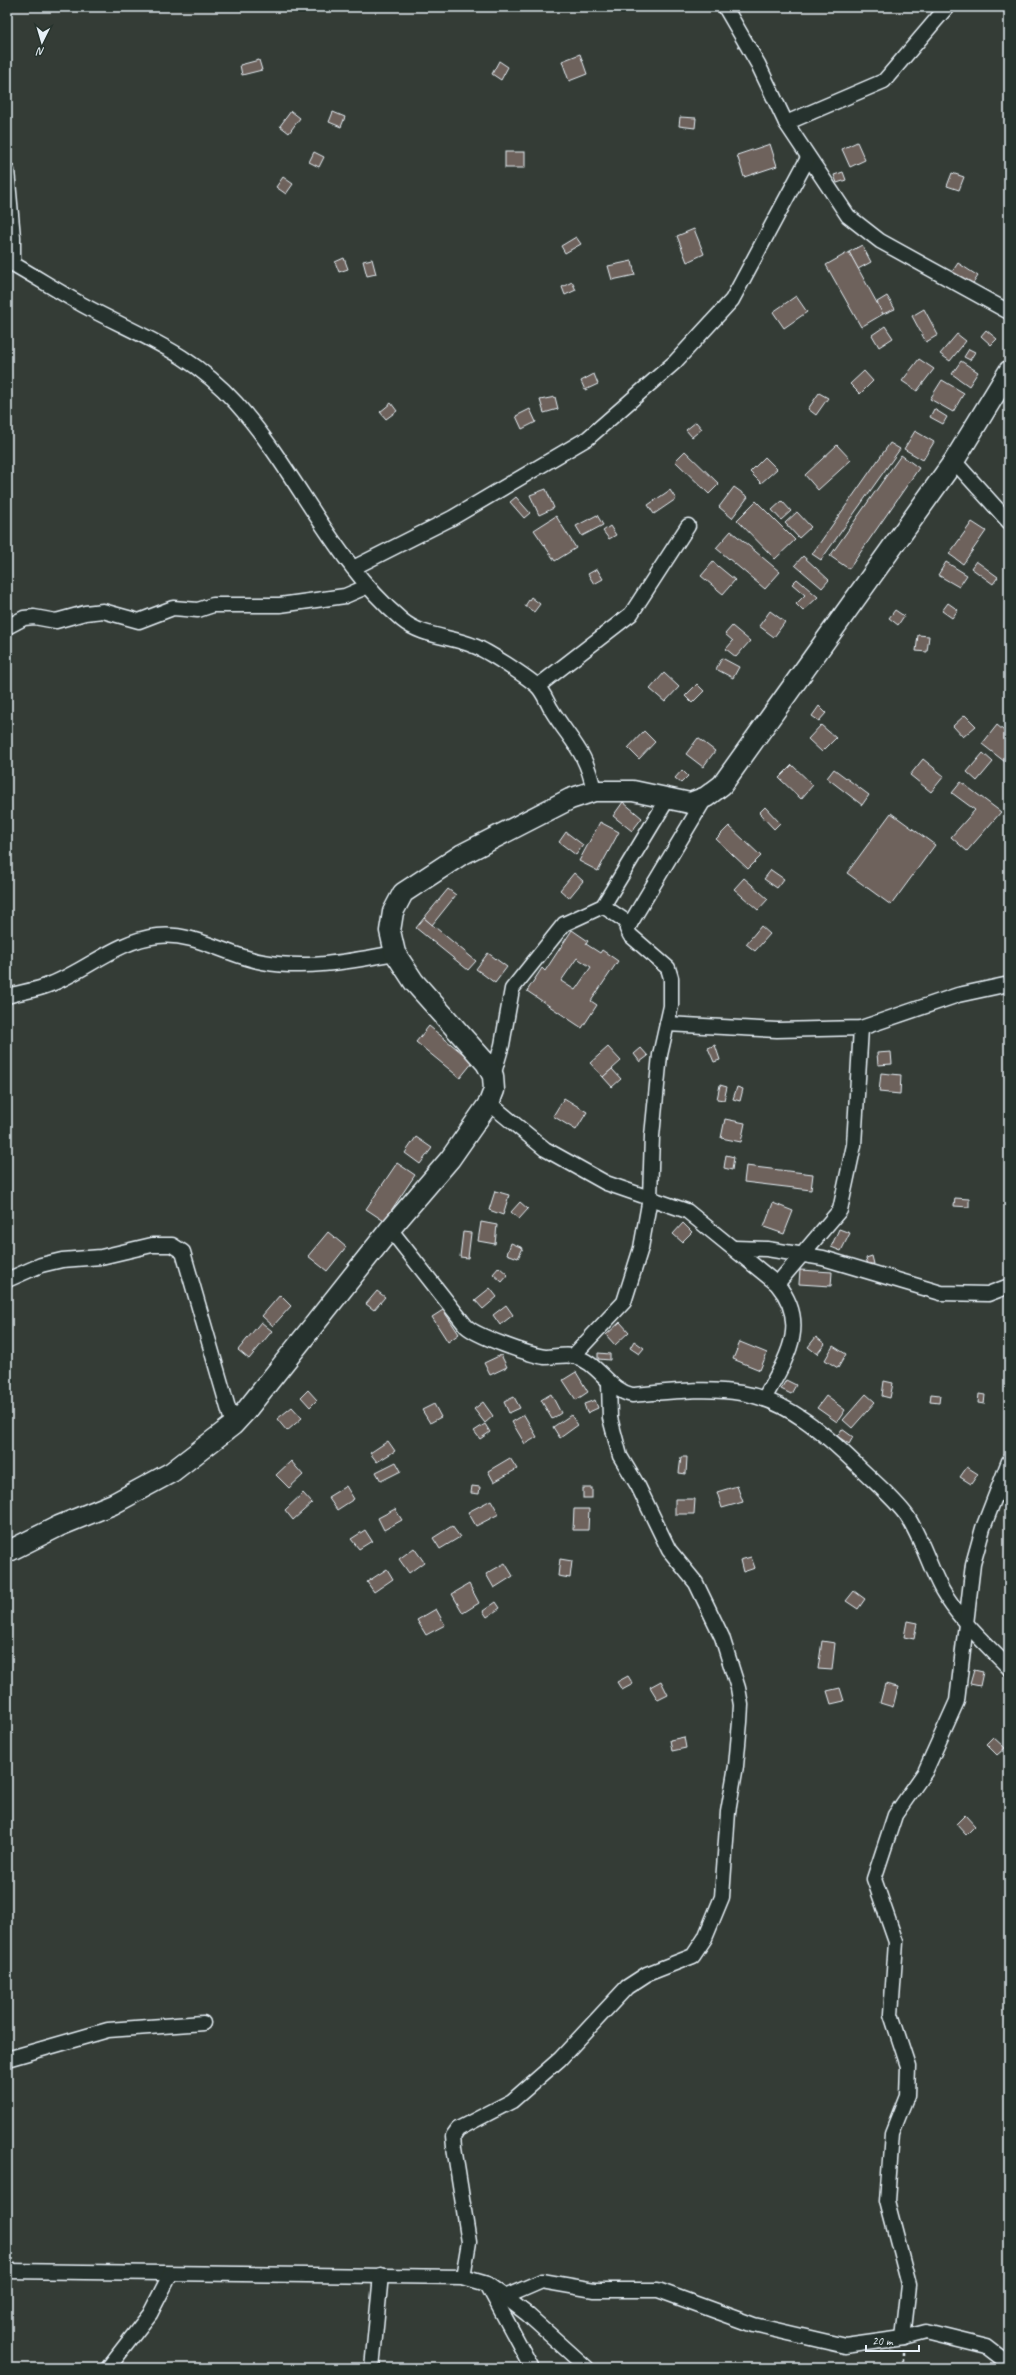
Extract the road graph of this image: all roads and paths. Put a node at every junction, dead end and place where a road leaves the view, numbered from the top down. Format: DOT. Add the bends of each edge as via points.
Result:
graph roads {
  1 [pos="725,7"];
  2 [pos="947,7"];
  3 [pos="786,123"];
  4 [pos="808,158"];
  5 [pos="7,170"];
  6 [pos="10,264"];
  7 [pos="1009,312"];
  8 [pos="1009,371"];
  9 [pos="954,461"];
  10 [pos="1009,522"];
  11 [pos="688,526"];
  12 [pos="353,568"];
  13 [pos="366,587"];
  14 [pos="7,627"];
  15 [pos="538,686"];
  16 [pos="594,791"];
  17 [pos="706,797"];
  18 [pos="668,800"];
  19 [pos="603,906"];
  20 [pos="630,924"];
  21 [pos="395,954"];
  22 [pos="1009,984"];
  23 [pos="7,996"];
  24 [pos="667,1024"];
  25 [pos="861,1028"];
  26 [pos="493,1076"];
  27 [pos="489,1103"];
  28 [pos="650,1198"];
  29 [pos="390,1229"];
  30 [pos="734,1248"];
  31 [pos="804,1255"];
  32 [pos="7,1280"];
  33 [pos="777,1284"];
  34 [pos="1009,1286"];
  35 [pos="573,1356"];
  36 [pos="610,1383"];
  37 [pos="764,1399"];
  38 [pos="239,1418"];
  39 [pos="1009,1461"];
  40 [pos="7,1552"];
  41 [pos="967,1624"];
  42 [pos="1009,1668"];
  43 [pos="203,2023"];
  44 [pos="7,2059"];
  45 [pos="7,2271"];
  46 [pos="170,2275"];
  47 [pos="381,2275"];
  48 [pos="463,2277"];
  49 [pos="487,2284"];
  50 [pos="505,2297"];
  51 [pos="903,2338"];
  52 [pos="1009,2364"];
  53 [pos="108,2368"];
  54 [pos="372,2368"];
  55 [pos="532,2368"];
  56 [pos="587,2368"];
  1 -- 3 [label="street" via="758,64"];
  2 -- 3 [label="street" via="884,81"];
  3 -- 4 [label="street"];
  4 -- 7 [label="street" via="848,216 880,241"];
  4 -- 12 [label="street" via="732,300 675,362 588,438 452,518"];
  5 -- 6 [label="street" via="13,237"];
  6 -- 12 [label="street" via="83,305 166,345 199,367 258,428"];
  8 -- 9 [label="main road"];
  9 -- 10 [label="street"];
  9 -- 17 [label="main road" via="722,785"];
  11 -- 15 [label="street" via="631,614"];
  12 -- 13 [label="street"];
  13 -- 14 [label="street" via="344,596 286,605 213,605 198,610 173,608 139,620 104,611 84,613 56,621 24,618"];
  13 -- 15 [label="street" via="404,621 421,631 475,646"];
  15 -- 16 [label="street" via="552,711 584,756 590,769"];
  16 -- 18 [label="main road" via="633,791"];
  16 -- 21 [label="main road" via="570,799 461,855 403,893 393,912 390,931"];
  17 -- 18 [label="main road" via="690,803"];
  17 -- 20 [label="street"];
  18 -- 19 [label="street"];
  19 -- 20 [label="street"];
  19 -- 26 [label="street" via="564,924 512,989 502,1045"];
  20 -- 24 [label="street" via="627,929 630,935 668,968 671,991"];
  21 -- 23 [label="street" via="326,965 288,965 262,962 177,936 157,936 127,943 50,985"];
  21 -- 26 [label="main road" via="414,982 471,1044"];
  22 -- 25 [label="street" via="958,995"];
  24 -- 25 [label="street" via="777,1030"];
  24 -- 28 [label="street" via="657,1082"];
  25 -- 31 [label="street" via="854,1145 840,1210"];
  26 -- 27 [label="main road" via="494,1090"];
  27 -- 28 [label="street" via="545,1149 606,1183"];
  27 -- 29 [label="main road" via="450,1159"];
  28 -- 30 [label="street" via="687,1211"];
  28 -- 35 [label="street" via="641,1248 624,1302"];
  29 -- 35 [label="street" via="471,1331 544,1357"];
  29 -- 38 [label="main road"];
  30 -- 31 [label="street" via="767,1249"];
  30 -- 33 [label="street"];
  31 -- 33 [label="street"];
  31 -- 34 [label="street" via="941,1293 988,1294"];
  32 -- 38 [label="street" via="41,1265 62,1260 101,1257 152,1245 172,1245 183,1252"];
  33 -- 37 [label="street" via="786,1294 792,1308 794,1330 792,1346"];
  35 -- 36 [label="street" via="593,1366"];
  36 -- 37 [label="street" via="622,1393 632,1395 712,1390 742,1393"];
  36 -- 48 [label="street" via="610,1418 620,1456 638,1486 669,1550 696,1583 722,1637 738,1688 740,1722 728,1812 722,1897 705,1938 693,1956 647,1974 627,1987 560,2059 512,2101 458,2129 453,2136 470,2242"];
  37 -- 41 [label="street" via="789,1411 830,1439 906,1516 943,1590"];
  38 -- 40 [label="main road" via="172,1472 113,1504 59,1526"];
  39 -- 41 [label="street" via="983,1528 973,1564"];
  41 -- 42 [label="street"];
  41 -- 51 [label="street" via="957,1701 925,1772 895,1815 874,1879 896,1942 891,2014 908,2066 907,2095 892,2133 887,2201 909,2285"];
  43 -- 44 [label="street" via="108,2030"];
  45 -- 46 [label="street"];
  46 -- 47 [label="street"];
  46 -- 53 [label="street" via="150,2314"];
  47 -- 48 [label="street"];
  47 -- 54 [label="street"];
  48 -- 49 [label="street"];
  49 -- 50 [label="street"];
  49 -- 55 [label="street"];
  50 -- 51 [label="street" via="542,2281 594,2290 658,2290 754,2325 845,2346"];
  50 -- 56 [label="street" via="528,2314"];
  51 -- 52 [label="street" via="926,2332 987,2347"];
}
